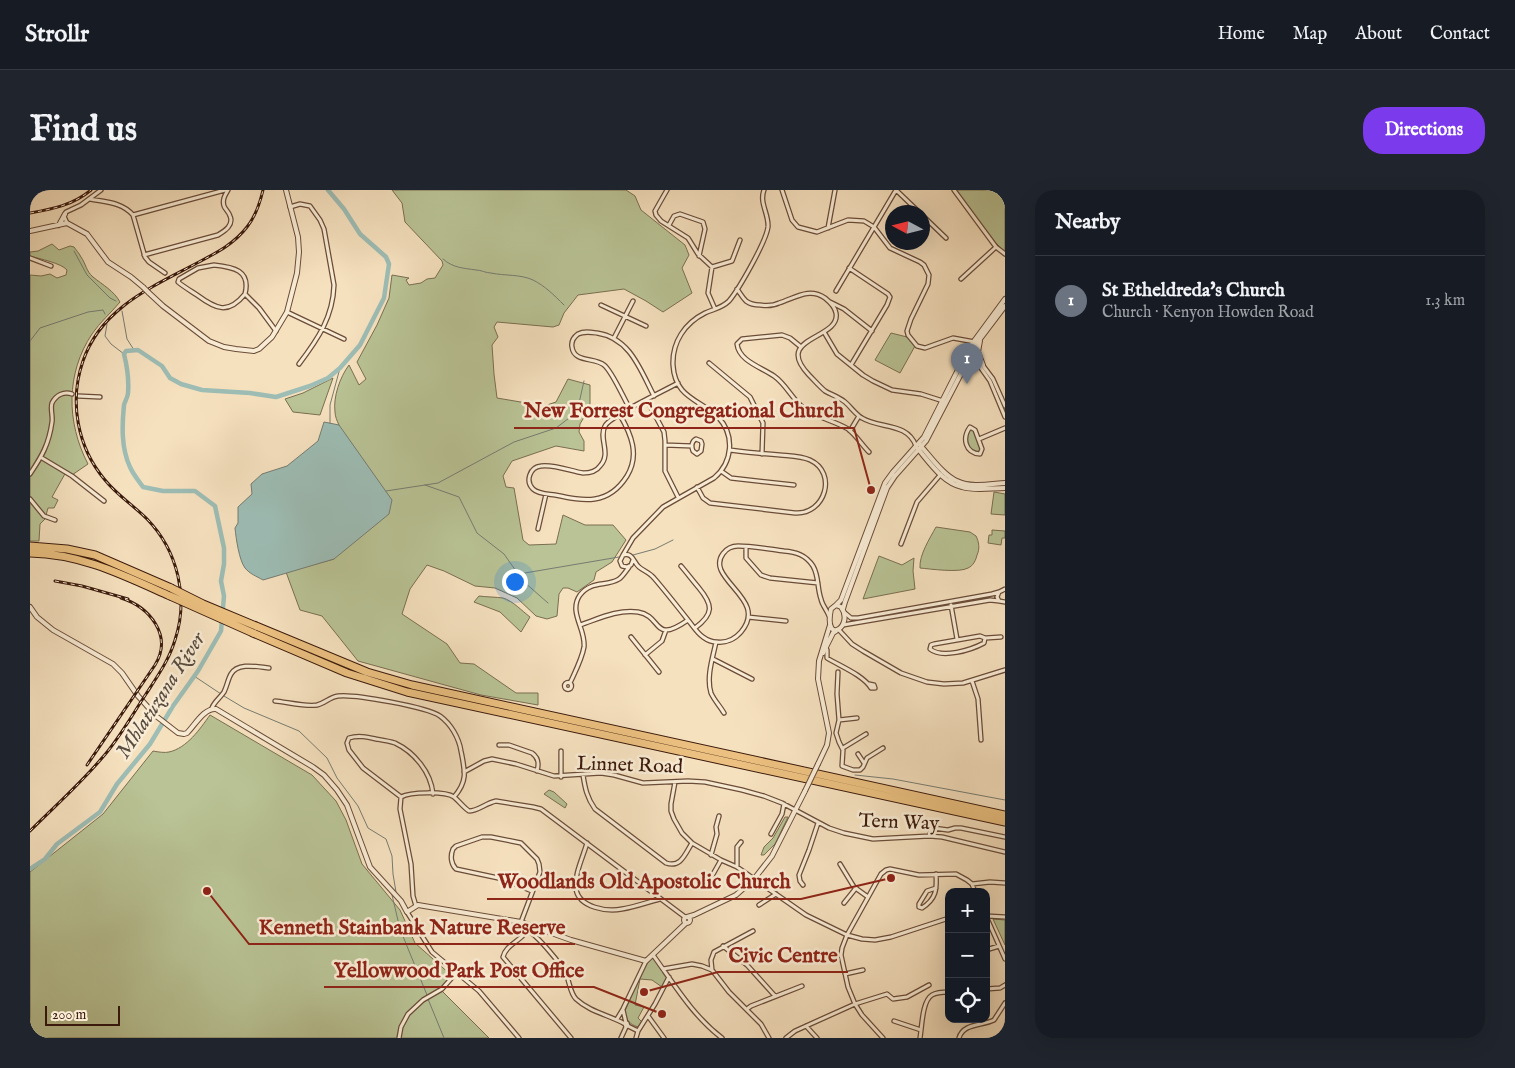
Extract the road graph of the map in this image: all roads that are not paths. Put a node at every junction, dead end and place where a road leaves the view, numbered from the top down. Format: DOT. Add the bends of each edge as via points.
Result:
graph roads {
  1 [pos="101,190"];
  2 [pos="227,190"];
  3 [pos="286,190"];
  4 [pos="667,190"];
  5 [pos="764,190"];
  6 [pos="782,190"];
  7 [pos="835,190"];
  8 [pos="896,190"];
  9 [pos="954,190"];
  10 [pos="90,199"];
  11 [pos="912,205"];
  12 [pos="290,207"];
  13 [pos="64,214"];
  14 [pos="133,215"];
  15 [pos="67,223"];
  16 [pos="930,223"];
  17 [pos="59,225"];
  18 [pos="668,225"];
  19 [pos="874,227"];
  20 [pos="828,228"];
  21 [pos="30,231"];
  22 [pos="946,238"];
  23 [pos="740,240"];
  24 [pos="996,248"];
  25 [pos="144,254"];
  26 [pos="1005,254"];
  27 [pos="699,256"];
  28 [pos="30,258"];
  29 [pos="51,266"];
  30 [pos="712,267"];
  31 [pos="849,268"];
  32 [pos="165,273"];
  33 [pos="961,279"];
  34 [pos="737,289"];
  35 [pos="836,290"];
  36 [pos="245,294"];
  37 [pos="1005,300"];
  38 [pos="633,301"];
  39 [pos="829,302"];
  40 [pos="601,305"];
  41 [pos="1005,306"];
  42 [pos="715,309"];
  43 [pos="287,312"];
  44 [pos="625,317"];
  45 [pos="646,326"];
  46 [pos="323,330"];
  47 [pos="277,331"];
  48 [pos="872,331"];
  49 [pos="824,332"];
  50 [pos="614,338"];
  51 [pos="344,339"];
  52 [pos="976,343"];
  53 [pos="802,347"];
  54 [pos="970,351"];
  55 [pos="975,361"];
  56 [pos="709,362"];
  57 [pos="966,362"];
  58 [pos="299,364"];
  59 [pos="983,364"];
  60 [pos="851,365"];
  61 [pos="678,383"];
  62 [pos="72,394"];
  63 [pos="78,396"];
  64 [pos="654,396"];
  65 [pos="100,397"];
  66 [pos="647,400"];
  67 [pos="944,402"];
  68 [pos="1005,406"];
  69 [pos="630,409"];
  70 [pos="620,415"];
  71 [pos="860,416"];
  72 [pos="1005,417"];
  73 [pos="1005,428"];
  74 [pos="850,431"];
  75 [pos="979,439"];
  76 [pos="926,441"];
  77 [pos="666,445"];
  78 [pos="692,446"];
  79 [pos="918,446"];
  80 [pos="730,450"];
  81 [pos="869,452"];
  82 [pos="762,454"];
  83 [pos="927,455"];
  84 [pos="914,456"];
  85 [pos="42,458"];
  86 [pos="721,471"];
  87 [pos="942,472"];
  88 [pos="30,474"];
  89 [pos="1005,483"];
  90 [pos="794,485"];
  91 [pos="696,487"];
  92 [pos="1005,488"];
  93 [pos="546,494"];
  94 [pos="678,497"];
  95 [pos="30,499"];
  96 [pos="104,501"];
  97 [pos="55,520"];
  98 [pos="872,521"];
  99 [pos="538,529"];
  100 [pos="630,543"];
  101 [pos="901,544"];
  102 [pos="30,546"];
  103 [pos="746,547"];
  104 [pos="30,553"];
  105 [pos="623,555"];
  106 [pos="631,556"];
  107 [pos="633,560"];
  108 [pos="857,561"];
  109 [pos="630,566"];
  110 [pos="681,566"];
  111 [pos="624,567"];
  112 [pos="640,568"];
  113 [pos="624,574"];
  114 [pos="818,583"];
  115 [pos="1004,588"];
  116 [pos="170,592"];
  117 [pos="999,592"];
  118 [pos="820,597"];
  119 [pos="1003,602"];
  120 [pos="951,604"];
  121 [pos="834,606"];
  122 [pos="30,608"];
  123 [pos="844,611"];
  124 [pos="748,617"];
  125 [pos="830,617"];
  126 [pos="688,620"];
  127 [pos="786,621"];
  128 [pos="580,625"];
  129 [pos="830,625"];
  130 [pos="695,628"];
  131 [pos="255,629"];
  132 [pos="840,629"];
  133 [pos="666,630"];
  134 [pos="631,637"];
  135 [pos="1001,637"];
  136 [pos="986,638"];
  137 [pos="957,639"];
  138 [pos="716,642"];
  139 [pos="826,648"];
  140 [pos="645,655"];
  141 [pos="713,659"];
  142 [pos="818,667"];
  143 [pos="269,668"];
  144 [pos="1005,670"];
  145 [pos="659,672"];
  146 [pos="838,672"];
  147 [pos="752,679"];
  148 [pos="972,681"];
  149 [pos="570,683"];
  150 [pos="869,684"];
  151 [pos="275,701"];
  152 [pos="212,708"];
  153 [pos="724,713"];
  154 [pos="857,718"];
  155 [pos="839,720"];
  156 [pos="829,733"];
  157 [pos="836,733"];
  158 [pos="866,734"];
  159 [pos="981,740"];
  160 [pos="499,745"];
  161 [pos="843,748"];
  162 [pos="883,748"];
  163 [pos="561,751"];
  164 [pos="858,754"];
  165 [pos="865,763"];
  166 [pos="537,771"];
  167 [pos="464,772"];
  168 [pos="583,775"];
  169 [pos="561,777"];
  170 [pos="675,782"];
  171 [pos="433,794"];
  172 [pos="401,798"];
  173 [pos="454,798"];
  174 [pos="784,804"];
  175 [pos="795,810"];
  176 [pos="1005,815"];
  177 [pos="719,816"];
  178 [pos="1005,822"];
  179 [pos="818,823"];
  180 [pos="770,834"];
  181 [pos="930,836"];
  182 [pos="1005,837"];
  183 [pos="741,842"];
  184 [pos="587,843"];
  185 [pos="692,843"];
  186 [pos="1005,852"];
  187 [pos="711,855"];
  188 [pos="722,860"];
  189 [pos="840,864"];
  190 [pos="737,867"];
  191 [pos="936,874"];
  192 [pos="712,876"];
  193 [pos="754,879"];
  194 [pos="972,884"];
  195 [pos="1005,884"];
  196 [pos="803,885"];
  197 [pos="856,888"];
  198 [pos="936,888"];
  199 [pos="974,888"];
  200 [pos="532,891"];
  201 [pos="776,894"];
  202 [pos="868,897"];
  203 [pos="661,899"];
  204 [pos="844,903"];
  205 [pos="759,905"];
  206 [pos="416,906"];
  207 [pos="407,912"];
  208 [pos="990,916"];
  209 [pos="1005,917"];
  210 [pos="686,919"];
  211 [pos="945,919"];
  212 [pos="521,922"];
  213 [pos="529,925"];
  214 [pos="990,925"];
  215 [pos="528,931"];
  216 [pos="753,931"];
  217 [pos="847,935"];
  218 [pos="724,946"];
  219 [pos="999,946"];
  220 [pos="990,949"];
  221 [pos="653,955"];
  222 [pos="1005,959"];
  223 [pos="646,961"];
  224 [pos="663,969"];
  225 [pos="712,970"];
  226 [pos="864,970"];
  227 [pos="457,972"];
  228 [pos="845,974"];
  229 [pos="669,977"];
  230 [pos="929,985"];
  231 [pos="802,986"];
  232 [pos="1004,986"];
  233 [pos="990,988"];
  234 [pos="1005,991"];
  235 [pos="945,993"];
  236 [pos="775,996"];
  237 [pos="1005,1003"];
  238 [pos="855,1004"];
  239 [pos="623,1009"];
  240 [pos="747,1009"];
  241 [pos="1004,1009"];
  242 [pos="648,1016"];
  243 [pos="617,1019"];
  244 [pos="894,1021"];
  245 [pos="626,1025"];
  246 [pos="806,1026"];
  247 [pos="921,1030"];
  248 [pos="638,1031"];
  249 [pos="399,1038"];
  250 [pos="519,1038"];
  251 [pos="571,1038"];
  252 [pos="621,1038"];
  253 [pos="636,1038"];
  254 [pos="664,1038"];
  255 [pos="722,1038"];
  256 [pos="769,1038"];
  257 [pos="786,1038"];
  258 [pos="817,1038"];
  259 [pos="883,1038"];
  260 [pos="920,1038"];
  261 [pos="959,1038"];
  1 -- 10 [label="street"];
  2 -- 14 [label="street"];
  2 -- 25 [label="street" via="223,203 231,217 227,229 220,234"];
  3 -- 12 [label="street"];
  4 -- 18 [label="street" via="656,215"];
  5 -- 34 [label="street" via="767,232"];
  6 -- 20 [label="street" via="796,225 815,232"];
  7 -- 20 [label="street"];
  8 -- 11 [label="street"];
  8 -- 19 [label="street"];
  9 -- 24 [label="street"];
  10 -- 13 [label="street"];
  10 -- 14 [label="street" via="121,206"];
  12 -- 43 [label="street" via="299,252"];
  12 -- 46 [label="street" via="310,206 324,229 334,294"];
  13 -- 15 [label="street"];
  13 -- 17 [label="street"];
  14 -- 25 [label="street"];
  15 -- 17 [label="street"];
  15 -- 47 [label="street, bridge" via="86,234 108,262 216,344 256,350"];
  16 -- 22 [label="street"];
  17 -- 21 [label="street"];
  18 -- 27 [label="street" via="688,238"];
  18 -- 27 [label="street" via="677,214 703,222 705,229"];
  19 -- 20 [label="street" via="850,220"];
  19 -- 31 [label="street"];
  19 -- 52 [label="street" via="888,247 922,263 928,272 927,287 907,331 915,344 923,348 952,338"];
  23 -- 30 [label="street" via="732,261"];
  24 -- 26 [label="street"];
  24 -- 33 [label="street"];
  25 -- 32 [label="street"];
  27 -- 30 [label="street"];
  28 -- 29 [label="street"];
  30 -- 42 [label="street" via="708,292"];
  31 -- 35 [label="street"];
  31 -- 48 [label="street" via="890,296"];
  34 -- 39 [label="street" via="745,300 756,305 777,304 809,292 819,294"];
  34 -- 42 [label="street" via="727,303"];
  36 -- 36 [label="street" via="232,306 220,308 200,298 178,280 203,266 229,267 239,270 244,276"];
  36 -- 47 [label="street"];
  37 -- 52 [label="street"];
  38 -- 44 [label="street"];
  39 -- 48 [label="street" via="844,309"];
  39 -- 49 [label="street" via="836,312 836,320"];
  40 -- 44 [label="street"];
  41 -- 52 [label="street"];
  42 -- 61 [label="street" via="692,322 678,340 673,363"];
  43 -- 46 [label="street"];
  43 -- 47 [label="street"];
  44 -- 45 [label="street"];
  44 -- 50 [label="street"];
  46 -- 51 [label="street"];
  46 -- 58 [label="street"];
  48 -- 60 [label="street"];
  49 -- 53 [label="street"];
  49 -- 60 [label="street" via="838,354"];
  50 -- 64 [label="street" via="630,352"];
  50 -- 69 [label="street" via="581,332 574,337 572,349 583,359 605,365"];
  52 -- 54 [label="street"];
  52 -- 59 [label="street"];
  53 -- 71 [label="street" via="798,358 804,370 821,388 844,401"];
  53 -- 74 [label="street" via="782,335 742,339 737,344 742,355 782,383 804,409"];
  54 -- 55 [label="street"];
  54 -- 57 [label="street"];
  54 -- 59 [label="street"];
  54 -- 67 [label="street"];
  55 -- 57 [label="street"];
  55 -- 72 [label="street" via="990,381"];
  56 -- 82 [label="street" via="750,397 763,423"];
  57 -- 67 [label="street"];
  59 -- 68 [label="street"];
  60 -- 67 [label="street" via="886,387"];
  61 -- 64 [label="street"];
  61 -- 80 [label="street" via="688,396 723,424"];
  62 -- 85 [label="street" via="64,393 52,404 50,435"];
  63 -- 65 [label="street"];
  64 -- 66 [label="street"];
  66 -- 69 [label="street"];
  66 -- 77 [label="street" via="664,432"];
  67 -- 76 [label="street"];
  67 -- 79 [label="street"];
  69 -- 70 [label="street"];
  70 -- 93 [label="street" via="631,437 633,451 628,473 618,487 602,498 589,500"];
  70 -- 93 [label="street" via="604,428 605,457 597,470 583,473 537,466 532,470 529,477 531,486 535,491"];
  71 -- 74 [label="street"];
  71 -- 79 [label="street" via="902,430"];
  73 -- 75 [label="street"];
  74 -- 81 [label="street"];
  75 -- 75 [label="street" via="982,451 975,454 966,443 969,428 973,428"];
  76 -- 79 [label="street"];
  76 -- 83 [label="street"];
  77 -- 78 [label="street"];
  77 -- 94 [label="street" via="665,471"];
  78 -- 78 [label="street" via="696,439 702,442 702,450 698,454"];
  79 -- 83 [label="street"];
  79 -- 84 [label="street"];
  79 -- 98 [label="street" via="886,481"];
  80 -- 82 [label="street"];
  80 -- 86 [label="street"];
  82 -- 91 [label="street" via="805,458 818,465 826,486 819,503 799,513 714,504 705,501"];
  83 -- 84 [label="street"];
  83 -- 87 [label="street"];
  84 -- 98 [label="street" via="888,485"];
  85 -- 88 [label="street"];
  85 -- 96 [label="street"];
  86 -- 90 [label="street" via="731,478"];
  86 -- 91 [label="street"];
  87 -- 89 [label="street" via="963,483"];
  87 -- 92 [label="street" via="950,483 963,488"];
  87 -- 101 [label="street" via="917,502"];
  91 -- 94 [label="street"];
  93 -- 99 [label="street"];
  94 -- 100 [label="street" via="658,511"];
  95 -- 97 [label="street" via="44,516"];
  98 -- 108 [label="street"];
  100 -- 105 [label="street"];
  100 -- 106 [label="street"];
  102 -- 116 [label="highway" via="95,555"];
  103 -- 114 [label="street" via="801,554 812,565"];
  103 -- 114 [label="street" via="746,558 763,576"];
  103 -- 124 [label="street" via="728,549 720,564 745,602"];
  104 -- 116 [label="highway" via="55,554 92,562"];
  105 -- 106 [label="street"];
  105 -- 111 [label="street" via="620,561"];
  106 -- 107 [label="street"];
  107 -- 109 [label="street"];
  107 -- 112 [label="street"];
  108 -- 121 [label="street" via="841,600"];
  108 -- 123 [label="street"];
  109 -- 111 [label="street"];
  109 -- 112 [label="street"];
  109 -- 113 [label="street"];
  110 -- 130 [label="street" via="706,596 710,606 707,617"];
  111 -- 113 [label="street"];
  112 -- 126 [label="street" via="654,577"];
  113 -- 128 [label="street" via="616,580 584,590 576,608"];
  114 -- 118 [label="street"];
  115 -- 117 [label="street"];
  116 -- 131 [label="highway, bridge"];
  117 -- 119 [label="street" via="997,597"];
  117 -- 120 [label="street"];
  118 -- 121 [label="street" via="825,604"];
  118 -- 125 [label="street"];
  119 -- 120 [label="street"];
  120 -- 123 [label="street" via="855,618"];
  120 -- 132 [label="street"];
  120 -- 137 [label="street"];
  121 -- 123 [label="street"];
  121 -- 125 [label="street"];
  122 -- 152 [label="street" via="53,630 112,664 158,717 178,733 188,732"];
  123 -- 132 [label="street"];
  124 -- 127 [label="street"];
  124 -- 138 [label="street" via="737,636"];
  125 -- 129 [label="street"];
  126 -- 130 [label="street"];
  126 -- 133 [label="street" via="677,628"];
  128 -- 133 [label="street" via="619,613 636,612 645,614"];
  128 -- 149 [label="street" via="584,638 583,653"];
  129 -- 132 [label="street" via="831,629"];
  129 -- 142 [label="street"];
  130 -- 138 [label="street" via="703,637"];
  131 -- 176 [label="highway" via="367,672 412,685"];
  131 -- 178 [label="highway" via="347,672 407,692"];
  132 -- 139 [label="street" via="833,633"];
  132 -- 148 [label="street" via="856,646 913,678 944,684"];
  133 -- 140 [label="street" via="662,641"];
  134 -- 140 [label="street"];
  135 -- 136 [label="street"];
  136 -- 137 [label="street"];
  136 -- 137 [label="street" via="981,644 962,651 946,653 930,649 932,644"];
  138 -- 141 [label="street"];
  139 -- 142 [label="street"];
  139 -- 150 [label="street" via="827,658"];
  140 -- 145 [label="street"];
  141 -- 147 [label="street"];
  141 -- 153 [label="street" via="710,688"];
  142 -- 156 [label="street"];
  143 -- 152 [label="street" via="246,666 235,669"];
  144 -- 148 [label="street"];
  146 -- 155 [label="street"];
  148 -- 159 [label="street" via="978,699"];
  151 -- 167 [label="street" via="316,705 335,696 345,696 434,712 447,722 458,739"];
  152 -- 207 [label="street" via="232,717 324,775 347,805 370,867"];
  154 -- 155 [label="street"];
  155 -- 157 [label="street"];
  156 -- 157 [label="street"];
  156 -- 175 [label="street, bridge" via="827,745"];
  157 -- 161 [label="street"];
  158 -- 161 [label="street"];
  160 -- 166 [label="street" via="532,753 538,758"];
  161 -- 165 [label="street" via="842,766 856,771"];
  162 -- 165 [label="street" via="867,758"];
  163 -- 169 [label="street"];
  164 -- 165 [label="street"];
  166 -- 167 [label="street, Linnet Road" via="492,759"];
  166 -- 169 [label="street, Linnet Road"];
  167 -- 173 [label="street" via="463,785"];
  168 -- 169 [label="street, Linnet Road"];
  168 -- 170 [label="street, Linnet Road" via="601,773 644,783"];
  168 -- 185 [label="street" via="586,793 595,809 666,863 674,865 680,862"];
  170 -- 174 [label="street, Linnet Road" via="704,782"];
  170 -- 185 [label="street" via="671,804 674,820"];
  171 -- 172 [label="street" via="410,794"];
  171 -- 172 [label="street" via="426,772 415,756 393,742 359,736 349,738 348,748 363,768"];
  171 -- 173 [label="street"];
  172 -- 206 [label="street" via="400,809"];
  173 -- 184 [label="street" via="469,811 496,801 537,808"];
  174 -- 175 [label="street, Linnet Road"];
  174 -- 180 [label="street"];
  175 -- 179 [label="street, Tern Way"];
  175 -- 193 [label="street" via="772,856"];
  177 -- 187 [label="street"];
  179 -- 181 [label="street, Tern Way" via="873,839"];
  179 -- 196 [label="street" via="799,874"];
  181 -- 182 [label="street" via="933,828 948,830 958,827"];
  181 -- 186 [label="street, Tern Way"];
  183 -- 190 [label="street" via="737,847"];
  184 -- 203 [label="street"];
  184 -- 203 [label="street" via="576,885 578,896 586,903 618,910"];
  185 -- 187 [label="street"];
  187 -- 188 [label="street"];
  188 -- 190 [label="street"];
  188 -- 192 [label="street"];
  189 -- 197 [label="street"];
  190 -- 193 [label="street"];
  191 -- 194 [label="street" via="956,874"];
  191 -- 198 [label="street"];
  191 -- 202 [label="street" via="919,875 887,869"];
  193 -- 201 [label="street"];
  193 -- 210 [label="street" via="736,895"];
  194 -- 195 [label="street"];
  194 -- 199 [label="street"];
  197 -- 202 [label="street"];
  197 -- 204 [label="street"];
  198 -- 198 [label="street" via="934,897 925,907 919,907 927,891"];
  200 -- 200 [label="street" via="540,868 525,846 486,836 453,849 451,858 456,869 503,879"];
  200 -- 212 [label="street"];
  201 -- 205 [label="street"];
  201 -- 217 [label="street" via="806,915"];
  202 -- 217 [label="street"];
  203 -- 210 [label="street"];
  206 -- 207 [label="street"];
  206 -- 212 [label="street"];
  207 -- 227 [label="street" via="432,952"];
  208 -- 209 [label="street"];
  210 -- 221 [label="street"];
  211 -- 217 [label="street" via="886,938 868,940"];
  212 -- 213 [label="street"];
  213 -- 215 [label="street"];
  213 -- 223 [label="street"];
  214 -- 219 [label="street"];
  215 -- 243 [label="street" via="565,972 575,998"];
  215 -- 251 [label="street" via="506,950 503,957"];
  216 -- 218 [label="street"];
  217 -- 228 [label="street" via="841,952"];
  218 -- 225 [label="street" via="712,954"];
  218 -- 236 [label="street" via="747,965"];
  219 -- 220 [label="street"];
  219 -- 222 [label="street"];
  221 -- 223 [label="street"];
  221 -- 224 [label="street"];
  223 -- 239 [label="street"];
  224 -- 225 [label="street" via="689,964"];
  224 -- 229 [label="street"];
  225 -- 240 [label="street"];
  226 -- 228 [label="street"];
  227 -- 249 [label="street" via="442,989 408,1014"];
  227 -- 250 [label="street" via="479,991"];
  228 -- 238 [label="street"];
  229 -- 242 [label="street"];
  229 -- 255 [label="street" via="696,1015"];
  230 -- 238 [label="street" via="907,997 893,999 887,994"];
  231 -- 236 [label="street"];
  232 -- 233 [label="street"];
  232 -- 234 [label="street"];
  235 -- 247 [label="street" via="934,994 927,1000"];
  236 -- 240 [label="street"];
  237 -- 241 [label="street"];
  238 -- 246 [label="street"];
  238 -- 259 [label="street"];
  239 -- 243 [label="street"];
  239 -- 245 [label="street"];
  240 -- 256 [label="street"];
  241 -- 261 [label="street" via="992,1021 965,1028"];
  242 -- 248 [label="street"];
  242 -- 254 [label="street"];
  243 -- 245 [label="street"];
  244 -- 247 [label="street"];
  245 -- 248 [label="street"];
  245 -- 252 [label="street"];
  246 -- 257 [label="street"];
  246 -- 258 [label="street"];
  247 -- 260 [label="street"];
  248 -- 253 [label="street"];
}
